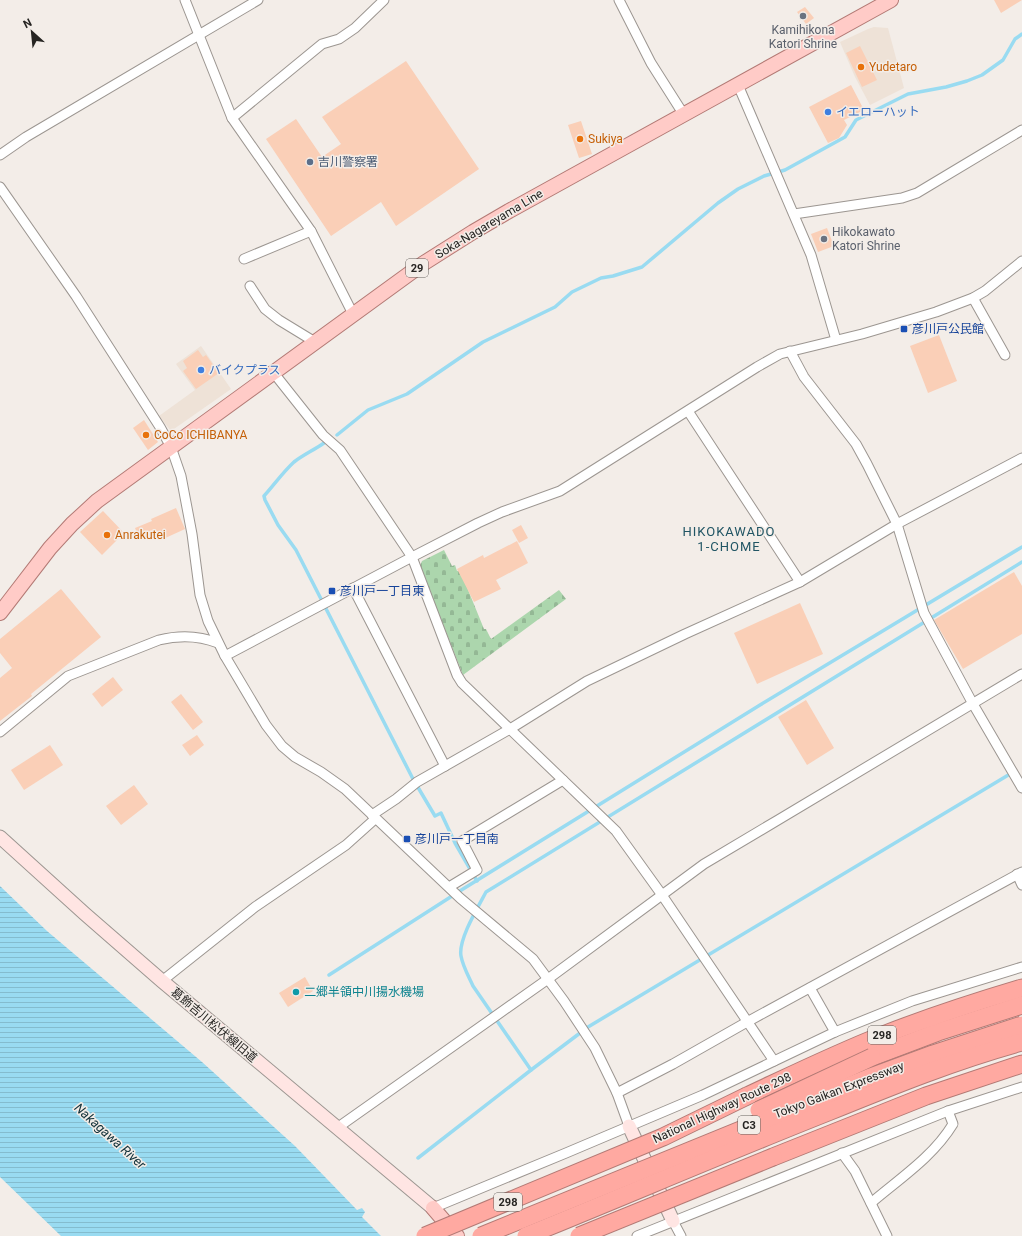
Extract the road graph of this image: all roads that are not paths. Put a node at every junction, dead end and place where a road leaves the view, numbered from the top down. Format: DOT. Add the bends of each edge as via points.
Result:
graph roads {
  1 [pos="185,0"];
  2 [pos="258,0"];
  3 [pos="384,0"];
  4 [pos="619,0"];
  5 [pos="891,0"];
  6 [pos="199,35"];
  7 [pos="738,85"];
  8 [pos="684,115"];
  9 [pos="232,118"];
  10 [pos="1022,130"];
  11 [pos="0,155"];
  12 [pos="1,190"];
  13 [pos="794,214"];
  14 [pos="311,231"];
  15 [pos="244,258"];
  16 [pos="1022,261"];
  17 [pos="250,286"];
  18 [pos="973,298"];
  19 [pos="353,314"];
  20 [pos="836,340"];
  21 [pos="315,342"];
  22 [pos="790,351"];
  23 [pos="1005,355"];
  24 [pos="273,372"];
  25 [pos="688,411"];
  26 [pos="171,447"];
  27 [pos="1022,458"];
  28 [pos="897,524"];
  29 [pos="412,557"];
  30 [pos="800,582"];
  31 [pos="353,588"];
  32 [pos="0,612"];
  33 [pos="218,643"];
  34 [pos="225,656"];
  35 [pos="1022,674"];
  36 [pos="973,704"];
  37 [pos="510,729"];
  38 [pos="0,732"];
  39 [pos="445,766"];
  40 [pos="563,780"];
  41 [pos="1022,788"];
  42 [pos="374,817"];
  43 [pos="0,837"];
  44 [pos="1020,873"];
  45 [pos="1022,885"];
  46 [pos="449,887"];
  47 [pos="662,895"];
  48 [pos="1022,967"];
  49 [pos="548,979"];
  50 [pos="162,981"];
  51 [pos="810,988"];
  52 [pos="1022,988"];
  53 [pos="1022,1005"];
  54 [pos="747,1022"];
  55 [pos="1022,1025"];
  56 [pos="835,1032"];
  57 [pos="1022,1042"];
  58 [pos="774,1061"];
  59 [pos="1022,1064"];
  60 [pos="1022,1087"];
  61 [pos="617,1093"];
  62 [pos="948,1111"];
  63 [pos="629,1126"];
  64 [pos="337,1128"];
  65 [pos="842,1153"];
  66 [pos="627,1176"];
  67 [pos="871,1203"];
  68 [pos="433,1208"];
  69 [pos="673,1221"];
  70 [pos="425,1236"];
  71 [pos="457,1236"];
  72 [pos="481,1236"];
  73 [pos="526,1236"];
  74 [pos="579,1236"];
  75 [pos="637,1236"];
  76 [pos="681,1236"];
  77 [pos="887,1236"];
  1 -- 6 [label="street"];
  2 -- 6 [label="street"];
  3 -- 9 [label="street" via="355,28 339,39 322,44"];
  4 -- 8 [label="street" via="651,63"];
  5 -- 7 [label="main road, Soka-Nagareyama Line / 29"];
  6 -- 9 [label="street"];
  6 -- 11 [label="street"];
  7 -- 8 [label="main road, Soka-Nagareyama Line / 29"];
  7 -- 13 [label="street"];
  8 -- 19 [label="main road, Soka-Nagareyama Line / 29" via="473,232 424,263"];
  9 -- 14 [label="street"];
  10 -- 13 [label="street" via="917,193 902,198"];
  12 -- 26 [label="street" via="76,296"];
  13 -- 20 [label="street" via="811,255"];
  14 -- 15 [label="street"];
  14 -- 19 [label="street"];
  16 -- 18 [label="street"];
  17 -- 21 [label="street" via="265,309"];
  18 -- 20 [label="street" via="916,318"];
  18 -- 23 [label="street"];
  19 -- 21 [label="main road, Soka-Nagareyama Line / 29"];
  20 -- 22 [label="street"];
  21 -- 24 [label="main road, Soka-Nagareyama Line / 29"];
  22 -- 25 [label="street" via="757,367"];
  22 -- 28 [label="street" via="804,377 856,444"];
  24 -- 26 [label="main road, Soka-Nagareyama Line / 29"];
  24 -- 29 [label="street" via="323,435 340,450"];
  25 -- 29 [label="street" via="560,491 502,512"];
  25 -- 30 [label="street"];
  26 -- 32 [label="main road, Soka-Nagareyama Line / 29" via="103,497 72,524"];
  26 -- 33 [label="street" via="182,476 200,595"];
  27 -- 28 [label="street"];
  28 -- 30 [label="street"];
  28 -- 36 [label="street" via="924,614"];
  29 -- 31 [label="street"];
  29 -- 37 [label="street" via="457,675 462,683"];
  30 -- 37 [label="street" via="586,681"];
  31 -- 34 [label="street"];
  31 -- 39 [label="street"];
  33 -- 34 [label="street"];
  33 -- 38 [label="street" via="195,636 168,638 68,676"];
  34 -- 42 [label="street" via="266,725 282,746 295,757 334,780"];
  35 -- 36 [label="street"];
  36 -- 41 [label="street"];
  36 -- 47 [label="street" via="704,864"];
  37 -- 39 [label="street"];
  37 -- 40 [label="street"];
  39 -- 42 [label="street" via="417,782"];
  40 -- 46 [label="street" via="462,841 477,870"];
  40 -- 47 [label="street" via="616,831"];
  42 -- 46 [label="street"];
  42 -- 50 [label="street" via="346,846 255,907"];
  43 -- 50 [label="street, 葛飾吉川松伏線旧道"];
  44 -- 45 [label="street"];
  44 -- 51 [label="street"];
  46 -- 49 [label="street" via="533,959"];
  47 -- 49 [label="street"];
  47 -- 54 [label="street"];
  48 -- 56 [label="street" via="912,1001"];
  49 -- 61 [label="street" via="595,1048"];
  49 -- 64 [label="street"];
  50 -- 64 [label="street, 葛飾吉川松伏線旧道"];
  51 -- 54 [label="street"];
  51 -- 56 [label="street"];
  52 -- 70 [label="highway, National Highway Route 298 / 298, bridge" via="946,1012 830,1057 663,1137"];
  53 -- 66 [label="highway, 298, bridge" via="938,1032 872,1057 735,1121"];
  54 -- 58 [label="street"];
  54 -- 61 [label="street"];
  55 -- 66 [label="highway, Tokyo Gaikan Expressway / C3, bridge" via="868,1078"];
  56 -- 58 [label="street"];
  57 -- 73 [label="highway, Tokyo Gaikan Expressway / C3, bridge" via="863,1098"];
  58 -- 63 [label="street"];
  59 -- 74 [label="highway, bridge" via="926,1096"];
  60 -- 62 [label="street"];
  61 -- 63 [label="street"];
  62 -- 65 [label="street"];
  62 -- 67 [label="street" via="953,1124 945,1138"];
  63 -- 68 [label="street"];
  63 -- 69 [label="street"];
  64 -- 68 [label="street, 葛飾吉川松伏線旧道"];
  65 -- 67 [label="street"];
  65 -- 69 [label="street"];
  66 -- 72 [label="highway, Tokyo Gaikan Expressway / C3, bridge"];
  67 -- 77 [label="street"];
  68 -- 71 [label="main road"];
  69 -- 75 [label="street"];
  69 -- 76 [label="street"];
}
